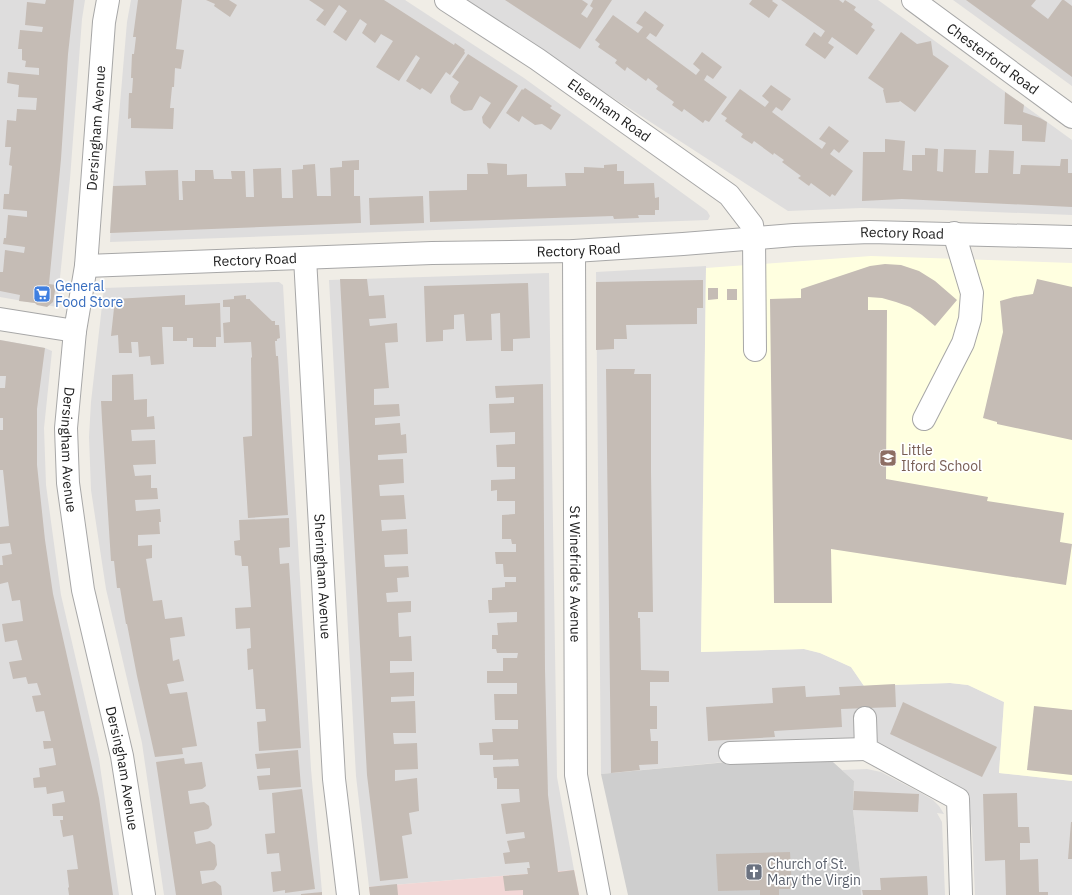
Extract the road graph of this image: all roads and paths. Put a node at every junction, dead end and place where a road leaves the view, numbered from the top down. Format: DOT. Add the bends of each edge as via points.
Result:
graph roads {
  1 [pos="108,0"];
  2 [pos="446,0"];
  3 [pos="913,0"];
  4 [pos="1072,117"];
  5 [pos="954,233"];
  6 [pos="1072,237"];
  7 [pos="754,238"];
  8 [pos="574,251"];
  9 [pos="304,258"];
  10 [pos="86,266"];
  11 [pos="0,319"];
  12 [pos="75,331"];
  13 [pos="755,350"];
  14 [pos="924,419"];
  15 [pos="865,718"];
  16 [pos="866,749"];
  17 [pos="730,753"];
  18 [pos="144,895"];
  19 [pos="348,895"];
  20 [pos="599,895"];
  21 [pos="961,895"];
  1 -- 10 [label="street, Dersingham Avenue" via="104,22"];
  2 -- 7 [label="street, Elsenham Road" via="537,59 729,194 752,224"];
  3 -- 4 [label="street, Chesterford Road"];
  5 -- 6 [label="street, Rectory Road"];
  5 -- 7 [label="street, Rectory Road" via="870,232"];
  5 -- 14 [label="street" via="972,293 970,319 963,343"];
  7 -- 8 [label="street, Rectory Road"];
  7 -- 13 [label="street, Elsenham Road"];
  8 -- 9 [label="street, Rectory Road"];
  8 -- 20 [label="street, St Winefride's Avenue" via="576,775"];
  9 -- 10 [label="street, Rectory Road"];
  9 -- 19 [label="street, Sheringham Avenue" via="334,779"];
  10 -- 12 [label="street, Dersingham Avenue"];
  11 -- 12 [label="street"];
  12 -- 18 [label="street, Dersingham Avenue" via="66,428 68,483 83,590 122,756"];
  15 -- 16 [label="street"];
  16 -- 17 [label="street"];
  16 -- 21 [label="street" via="958,799"];
}
